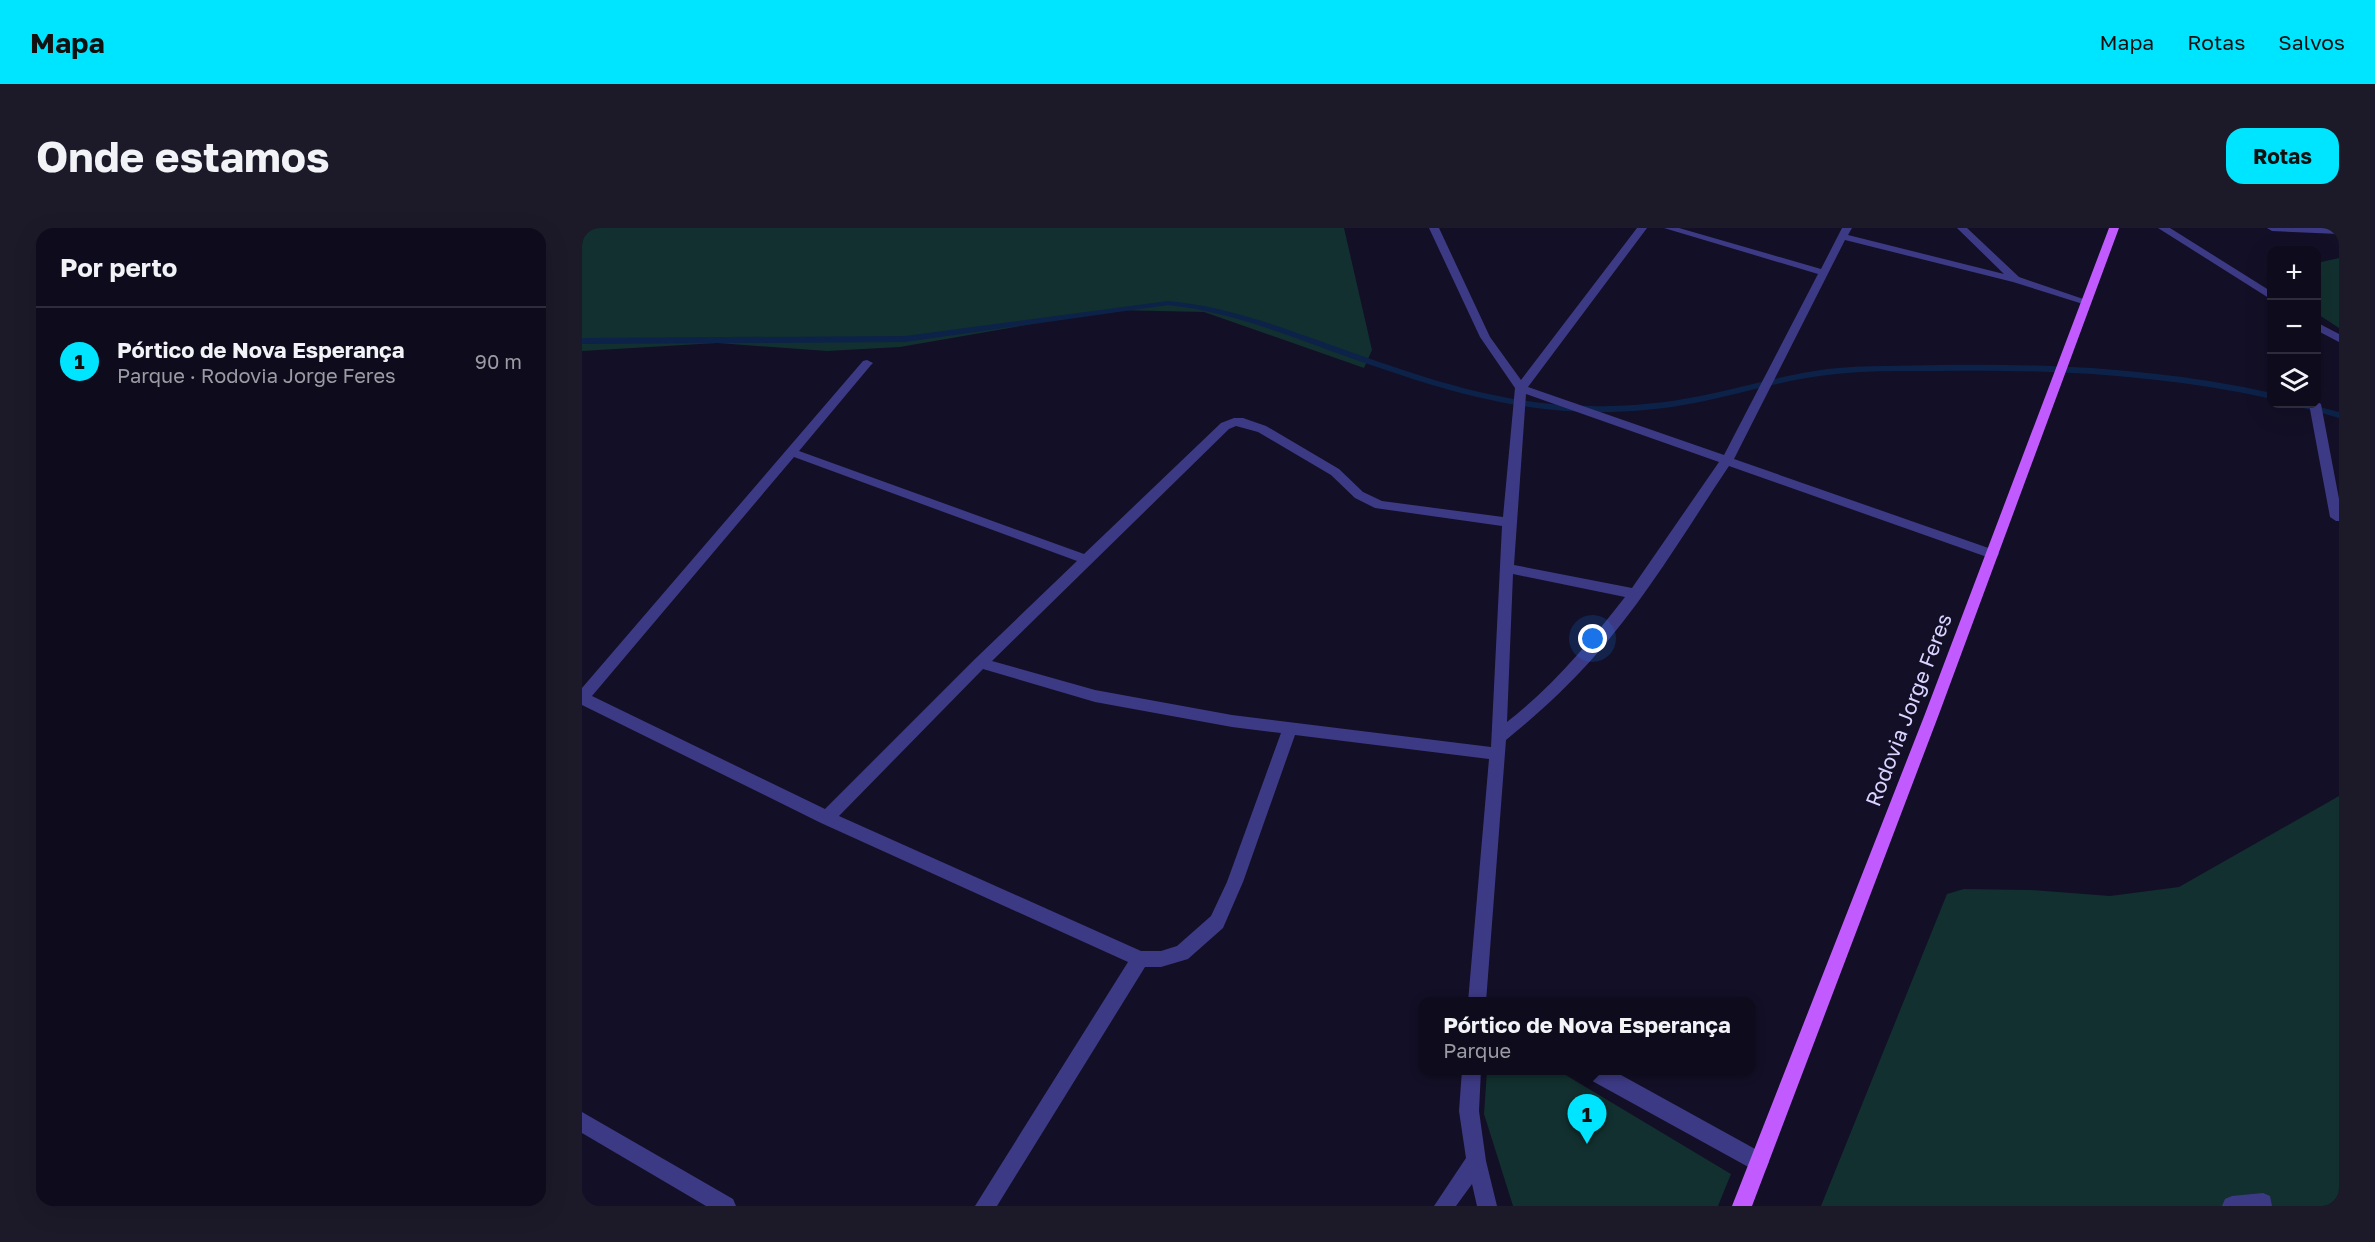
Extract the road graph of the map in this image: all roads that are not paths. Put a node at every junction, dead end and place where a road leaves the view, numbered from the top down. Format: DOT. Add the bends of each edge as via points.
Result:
graph roads {
  1 [pos="1434,228"];
  2 [pos="1642,228"];
  3 [pos="1669,228"];
  4 [pos="1962,228"];
  5 [pos="2114,228"];
  6 [pos="2163,228"];
  7 [pos="2272,228"];
  8 [pos="2339,231"];
  9 [pos="1845,232"];
  10 [pos="1824,273"];
  11 [pos="2017,280"];
  12 [pos="2267,294"];
  13 [pos="2087,302"];
  14 [pos="2321,328"];
  15 [pos="2339,339"];
  16 [pos="867,363"];
  17 [pos="1521,388"];
  18 [pos="2316,408"];
  19 [pos="792,452"];
  20 [pos="1727,460"];
  21 [pos="2336,517"];
  22 [pos="1509,522"];
  23 [pos="1992,554"];
  24 [pos="1087,560"];
  25 [pos="1505,568"];
  26 [pos="1635,594"];
  27 [pos="980,663"];
  28 [pos="582,698"];
  29 [pos="1290,728"];
  30 [pos="1498,746"];
  31 [pos="828,818"];
  32 [pos="1140,959"];
  33 [pos="1477,997"];
  34 [pos="1472,1075"];
  35 [pos="1599,1075"];
  36 [pos="582,1122"];
  37 [pos="1476,1161"];
  38 [pos="1759,1162"];
  39 [pos="2263,1203"];
  40 [pos="726,1206"];
  41 [pos="985,1206"];
  42 [pos="1444,1206"];
  43 [pos="1487,1206"];
  44 [pos="1742,1206"];
  45 [pos="2232,1206"];
  1 -- 17 [label="street" via="1485,337"];
  2 -- 17 [label="street"];
  3 -- 10 [label="street"];
  4 -- 11 [label="street"];
  5 -- 13 [label="main road, Rodovia Jorge Feres"];
  6 -- 12 [label="street"];
  7 -- 8 [label="street"];
  9 -- 10 [label="street"];
  9 -- 11 [label="street"];
  10 -- 20 [label="street"];
  11 -- 13 [label="street"];
  13 -- 23 [label="main road, Rodovia Jorge Feres"];
  14 -- 15 [label="street"];
  16 -- 19 [label="street"];
  17 -- 20 [label="street"];
  17 -- 22 [label="street"];
  18 -- 21 [label="street"];
  19 -- 24 [label="street"];
  19 -- 28 [label="street"];
  20 -- 23 [label="street"];
  20 -- 26 [label="street"];
  22 -- 24 [label="street" via="1379,505 1359,495 1335,472 1262,429 1234,422 1225,426"];
  22 -- 25 [label="street"];
  23 -- 38 [label="main road, Rodovia Jorge Feres"];
  24 -- 27 [label="street"];
  25 -- 26 [label="street"];
  25 -- 30 [label="street"];
  26 -- 30 [label="street" via="1564,682"];
  27 -- 29 [label="street" via="1095,696"];
  27 -- 31 [label="street"];
  28 -- 31 [label="street"];
  29 -- 30 [label="street"];
  29 -- 32 [label="street" via="1217,922 1182,953"];
  30 -- 33 [label="street"];
  31 -- 32 [label="street"];
  32 -- 41 [label="street"];
  34 -- 37 [label="street" via="1469,1111"];
  35 -- 38 [label="street"];
  36 -- 40 [label="street"];
  37 -- 42 [label="street"];
  37 -- 43 [label="street"];
  38 -- 44 [label="main road, Rodovia Jorge Feres"];
  39 -- 45 [label="street"];
}
